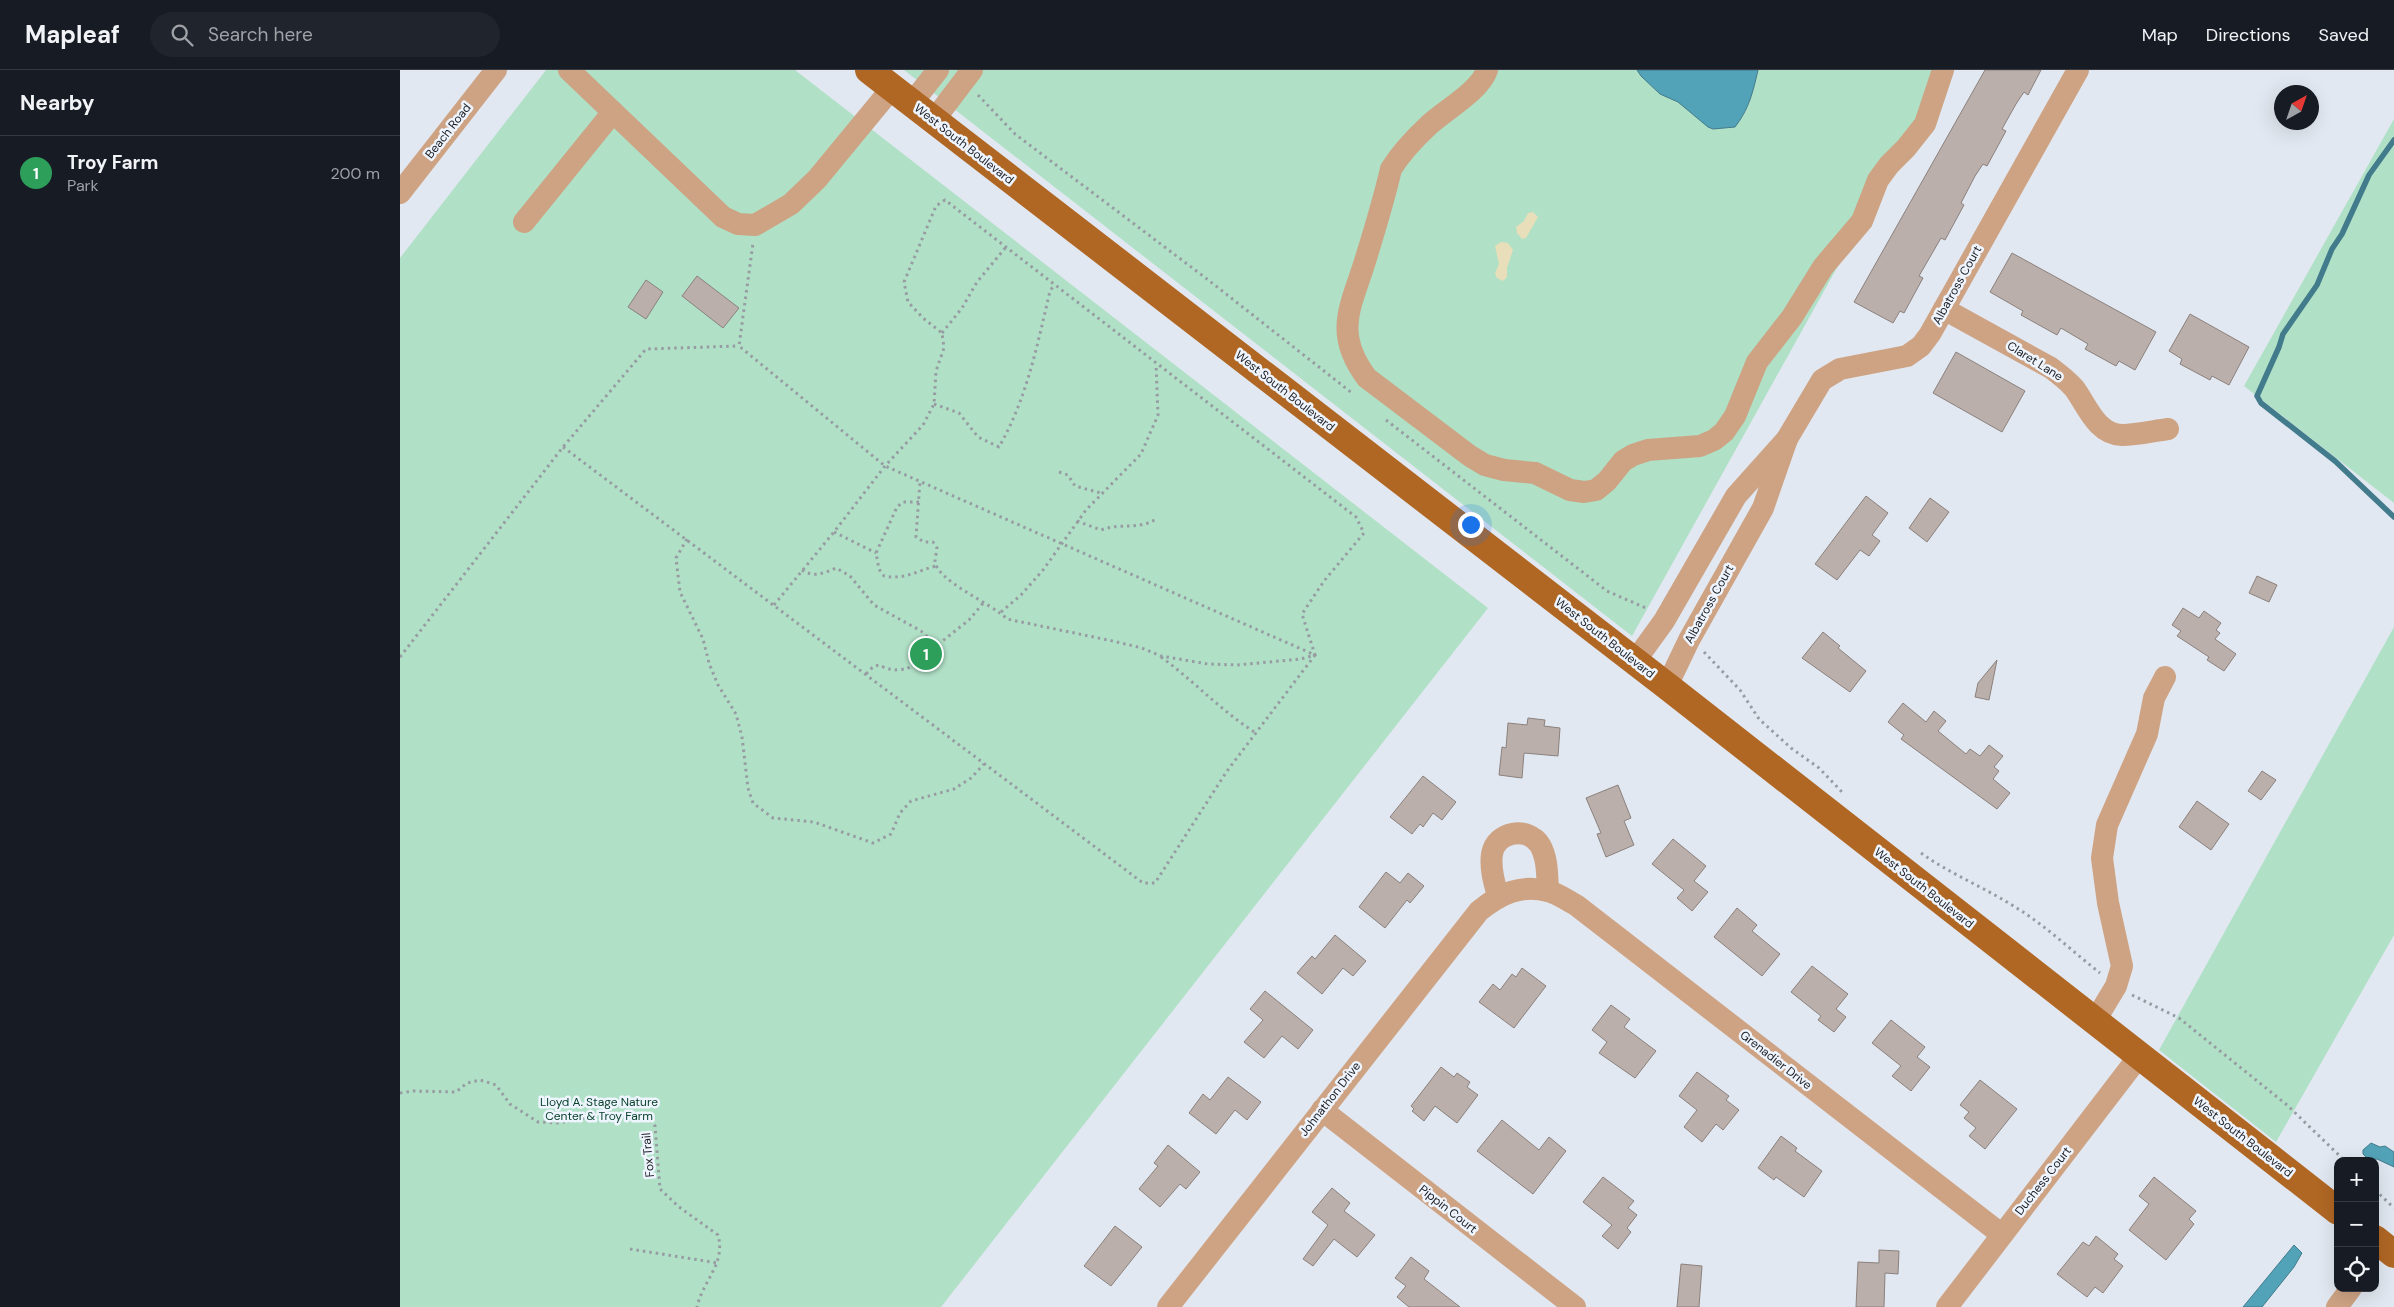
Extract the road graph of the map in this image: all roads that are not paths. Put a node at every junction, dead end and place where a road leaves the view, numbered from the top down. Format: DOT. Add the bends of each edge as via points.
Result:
graph roads {
  1 [pos="496,70"];
  2 [pos="569,70"];
  3 [pos="869,70"];
  4 [pos="938,70"];
  5 [pos="972,70"];
  6 [pos="1487,70"];
  7 [pos="1943,70"];
  8 [pos="2078,70"];
  9 [pos="902,95"];
  10 [pos="613,112"];
  11 [pos="934,120"];
  12 [pos="401,189"];
  13 [pos="524,222"];
  14 [pos="1944,309"];
  15 [pos="2168,430"];
  16 [pos="1787,439"];
  17 [pos="1703,555"];
  18 [pos="1728,568"];
  19 [pos="1635,661"];
  20 [pos="2165,677"];
  21 [pos="1667,686"];
  22 [pos="1520,890"];
  23 [pos="1548,891"];
  24 [pos="1498,896"];
  25 [pos="2096,1021"];
  26 [pos="2140,1055"];
  27 [pos="1322,1110"];
  28 [pos="2334,1208"];
  29 [pos="2001,1234"];
  30 [pos="2348,1292"];
  31 [pos="1168,1307"];
  32 [pos="1575,1307"];
  33 [pos="1947,1307"];
  34 [pos="2337,1307"];
  1 -- 12 [label="street, Beach Road"];
  2 -- 10 [label="street"];
  3 -- 9 [label="main road, West South Boulevard"];
  4 -- 9 [label="street"];
  5 -- 11 [label="street"];
  6 -- 7 [label="street" via="1477,86 1428,125 1391,169 1365,263 1349,306 1350,345 1356,363 1367,378 1470,456 1485,465 1535,473 1570,490 1584,492 1596,490 1632,455 1648,450 1700,446 1724,432 1735,416 1757,362 1792,317 1824,267 1862,221 1878,180 1889,164 1924,124"];
  8 -- 14 [label="street, Albatross Court"];
  9 -- 10 [label="street" via="791,204 755,226 738,224 722,217"];
  9 -- 11 [label="main road, West South Boulevard"];
  10 -- 13 [label="street"];
  11 -- 19 [label="main road, West South Boulevard"];
  14 -- 15 [label="street, Claret Lane" via="2057,372 2075,390 2102,427 2120,435"];
  14 -- 16 [label="street, Albatross Court" via="1921,346 1906,356 1840,369 1822,380"];
  16 -- 17 [label="street, Albatross Court" via="1736,496"];
  16 -- 18 [label="street, Albatross Court" via="1763,508"];
  17 -- 18 [label="street"];
  17 -- 19 [label="street, Albatross Court" via="1664,621"];
  18 -- 21 [label="street, Albatross Court"];
  19 -- 21 [label="main road, West South Boulevard"];
  20 -- 25 [label="street" via="2154,698 2147,734 2108,825 2102,858 2122,966 2116,986"];
  21 -- 25 [label="main road, West South Boulevard"];
  22 -- 23 [label="street, Grenadier Drive"];
  22 -- 24 [label="street, Johnathon Drive"];
  23 -- 24 [label="street" via="1546,862 1539,845 1530,836 1514,832 1500,839 1492,852 1492,874"];
  23 -- 29 [label="street, Grenadier Drive" via="1576,905"];
  24 -- 27 [label="street, Johnathon Drive" via="1479,911"];
  25 -- 26 [label="main road, West South Boulevard"];
  26 -- 28 [label="main road, West South Boulevard"];
  26 -- 29 [label="street, Duchess Court"];
  27 -- 31 [label="street, Johnathon Drive"];
  27 -- 32 [label="street, Pippin Court"];
  29 -- 33 [label="street, Duchess Court"];
  30 -- 34 [label="street"];
}
